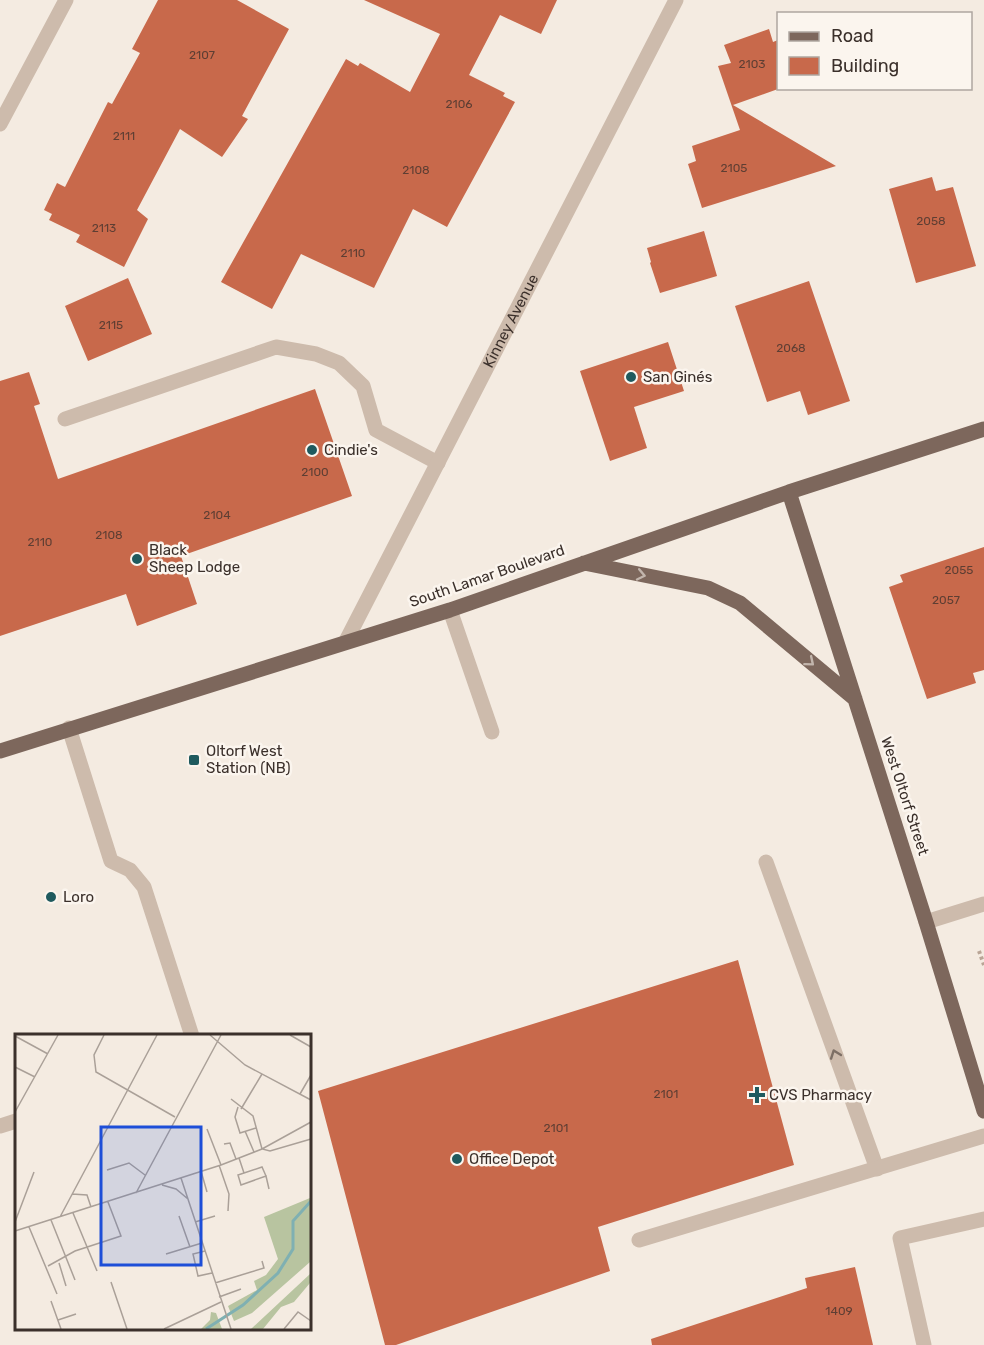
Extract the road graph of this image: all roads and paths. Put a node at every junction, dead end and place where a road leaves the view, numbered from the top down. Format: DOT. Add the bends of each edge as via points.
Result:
graph roads {
  1 [pos="66,0"];
  2 [pos="676,0"];
  3 [pos="0,124"];
  4 [pos="65,419"];
  5 [pos="983,433"];
  6 [pos="438,463"];
  7 [pos="789,492"];
  8 [pos="584,563"];
  9 [pos="450,610"];
  10 [pos="346,641"];
  11 [pos="856,700"];
  12 [pos="69,728"];
  13 [pos="492,732"];
  14 [pos="0,751"];
  15 [pos="766,862"];
  16 [pos="984,904"];
  17 [pos="926,922"];
  18 [pos="980,951"];
  19 [pos="984,964"];
  20 [pos="191,1034"];
  21 [pos="984,1111"];
  22 [pos="15,1121"];
  23 [pos="0,1126"];
  24 [pos="984,1136"];
  25 [pos="877,1169"];
  26 [pos="984,1219"];
  27 [pos="639,1240"];
  28 [pos="924,1345"];
  1 -- 3 [label="street"];
  2 -- 6 [label="street, Kinney Avenue"];
  4 -- 6 [label="street" via="276,347 316,354 339,363 363,386 376,430"];
  5 -- 7 [label="main road, South Lamar Boulevard"];
  6 -- 10 [label="street, Kinney Avenue"];
  7 -- 8 [label="main road, South Lamar Boulevard"];
  7 -- 11 [label="main road, West Oltorf Street"];
  8 -- 9 [label="main road, South Lamar Boulevard"];
  8 -- 11 [label="main road, one-way" via="708,588 740,603"];
  9 -- 10 [label="main road, South Lamar Boulevard"];
  9 -- 13 [label="street"];
  10 -- 12 [label="main road, South Lamar Boulevard"];
  11 -- 17 [label="main road, West Oltorf Street"];
  12 -- 14 [label="main road, South Lamar Boulevard"];
  12 -- 20 [label="street" via="111,861 130,870 144,887"];
  25 -- 15 [label="street, one-way"];
  16 -- 17 [label="street"];
  17 -- 21 [label="main road, West Oltorf Street"];
  18 -- 19 [label="path"];
  22 -- 23 [label="street"];
  24 -- 25 [label="street"];
  25 -- 27 [label="street"];
  26 -- 28 [label="street" via="900,1238"];
}
